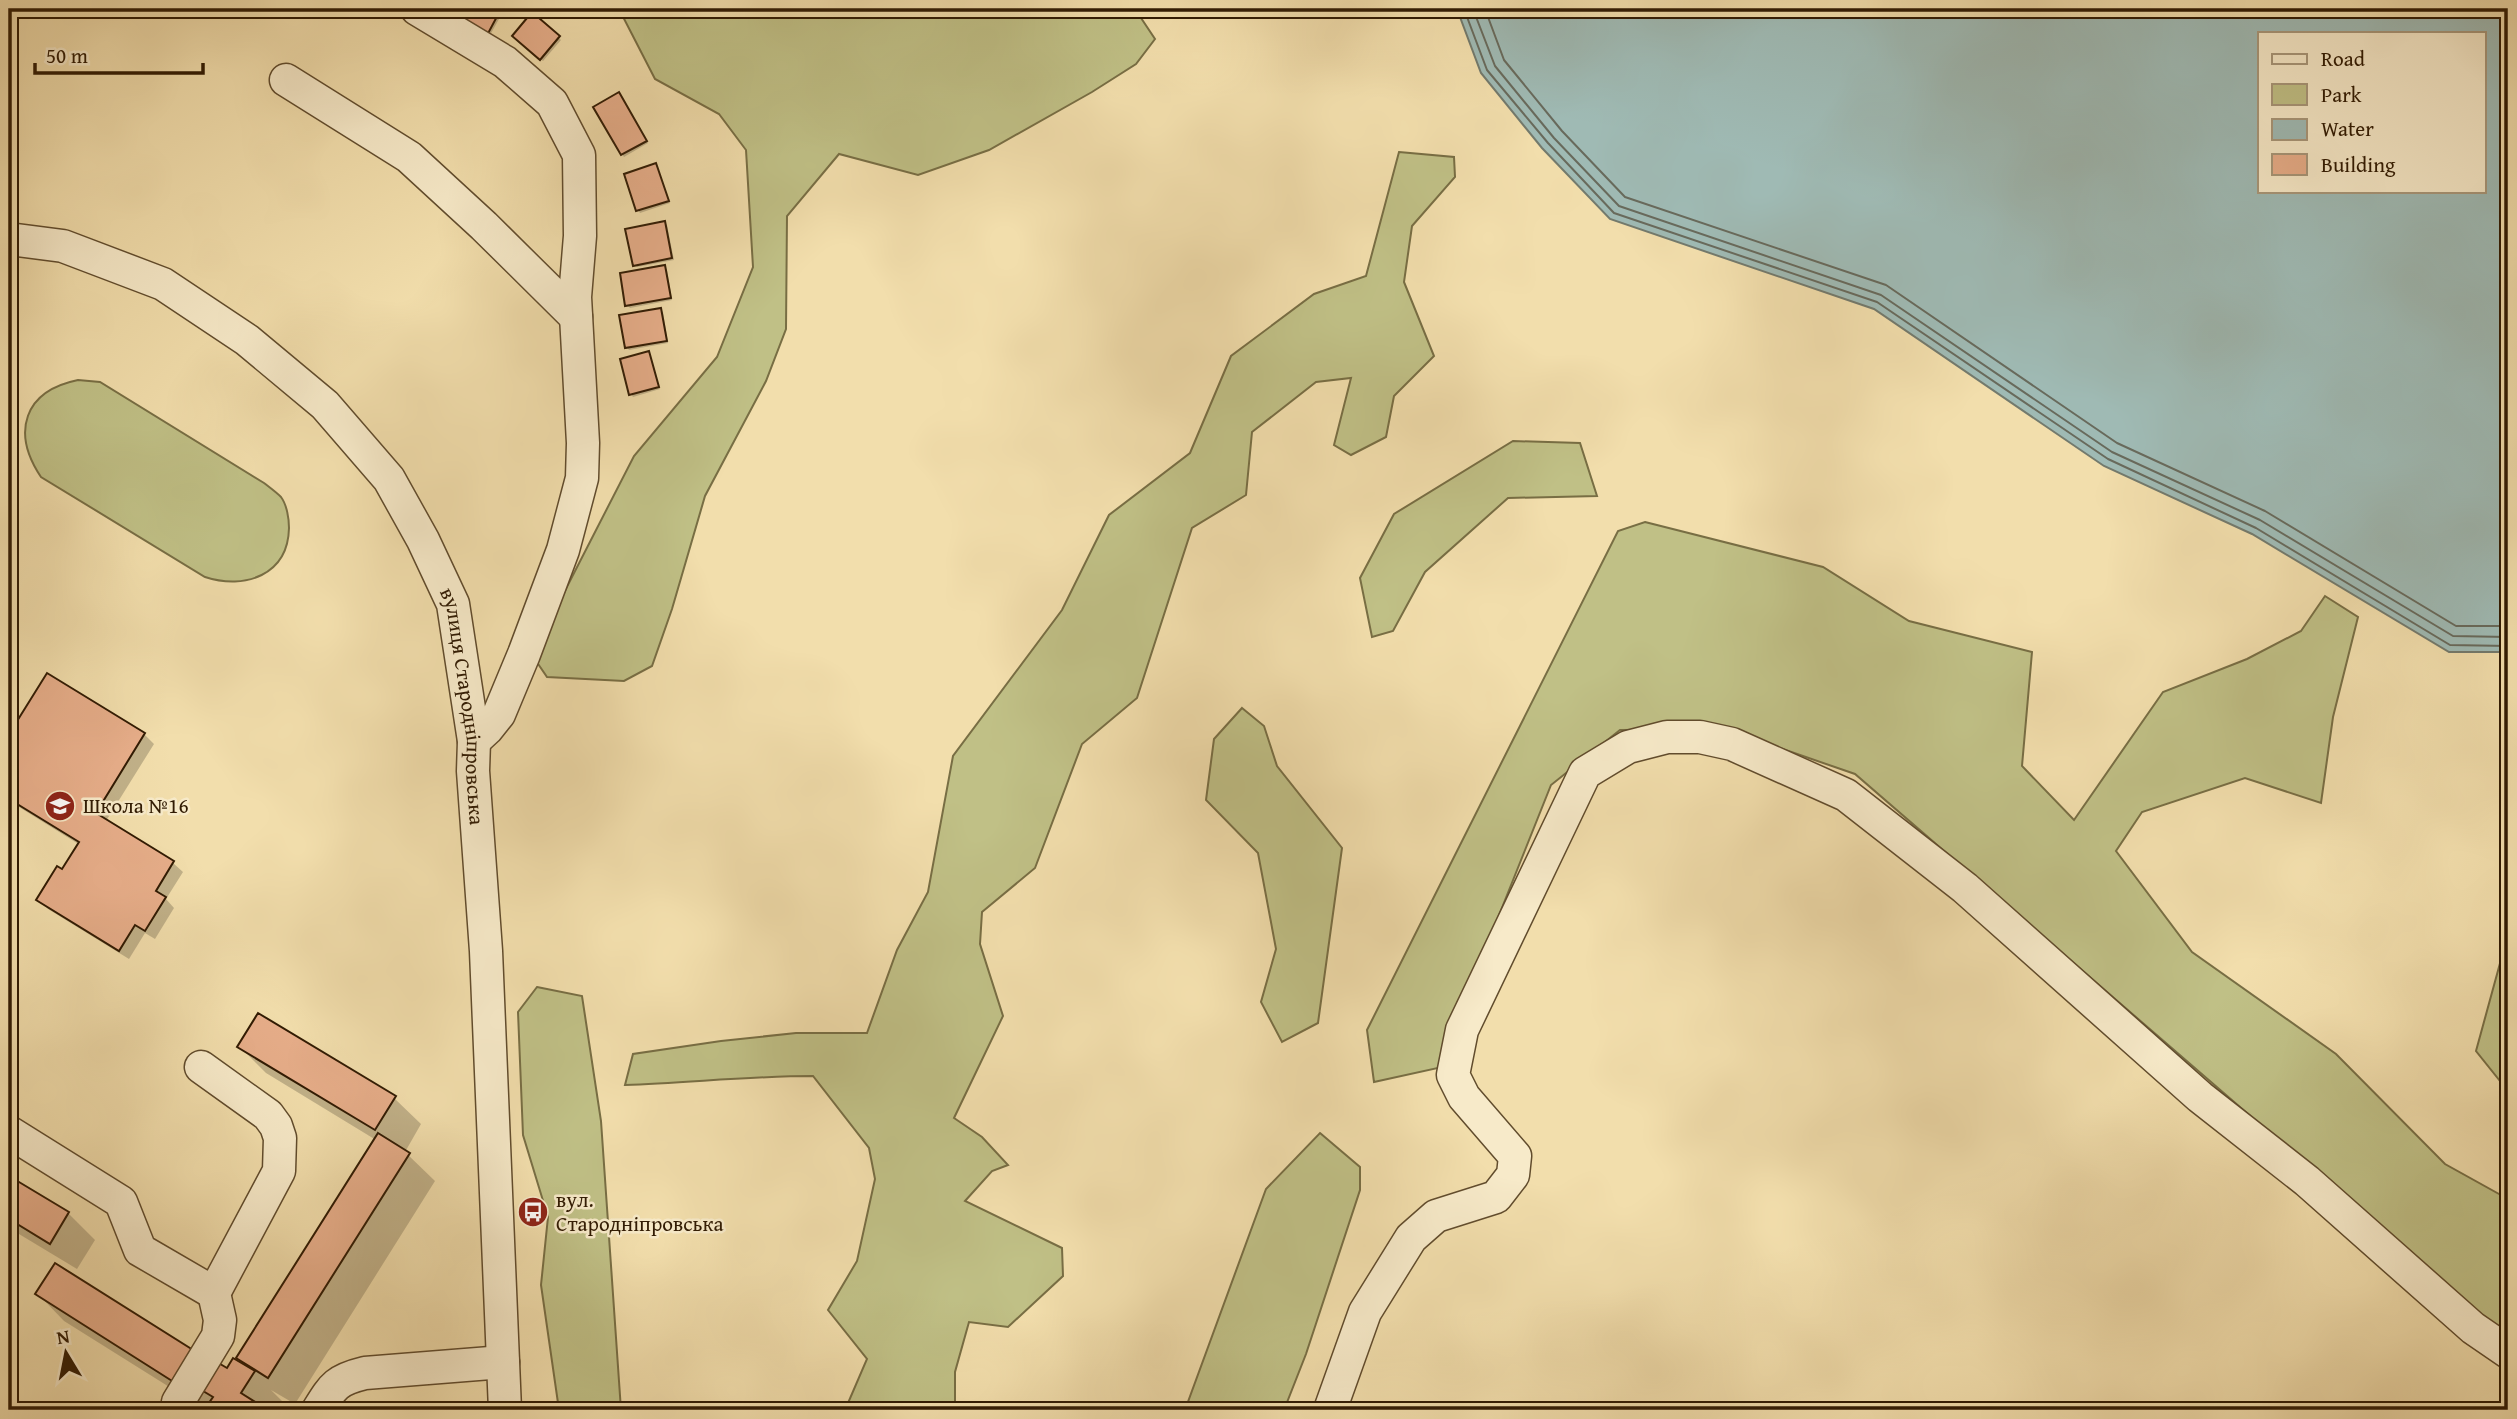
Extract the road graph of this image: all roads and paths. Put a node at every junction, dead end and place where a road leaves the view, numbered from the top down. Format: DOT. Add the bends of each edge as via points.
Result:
graph roads {
  1 [pos="417,9"];
  2 [pos="286,80"];
  3 [pos="9,239"];
  4 [pos="576,317"];
  5 [pos="474,740"];
  6 [pos="201,1067"];
  7 [pos="9,1132"];
  8 [pos="214,1293"];
  9 [pos="2508,1352"];
  10 [pos="503,1362"];
  11 [pos="177,1410"];
  12 [pos="318,1410"];
  13 [pos="505,1410"];
  14 [pos="1330,1410"];
  1 -- 4 [label="street" via="505,62 552,103 579,155 582,195"];
  2 -- 4 [label="street" via="409,157"];
  3 -- 5 [label="street, вулиця Стародніпровська" via="63,246 163,284 247,340 325,405 389,479 453,604"];
  4 -- 5 [label="street" via="582,478 563,550 499,715"];
  5 -- 10 [label="street, вулиця Стародніпровська"];
  6 -- 8 [label="street" via="268,1115 280,1138 275,1182"];
  7 -- 8 [label="street" via="121,1202 140,1251"];
  8 -- 11 [label="street" via="218,1336"];
  9 -- 14 [label="street" via="2473,1328 2307,1181 2200,1097 1965,888 1846,795 1732,744 1700,737 1667,737 1628,747 1585,773 1462,1030 1452,1075 1464,1097 1515,1156 1513,1175 1496,1198 1436,1216 1411,1238 1365,1312"];
  10 -- 12 [label="street" via="356,1375 333,1386"];
  10 -- 13 [label="street, вулиця Стародніпровська"];
}
